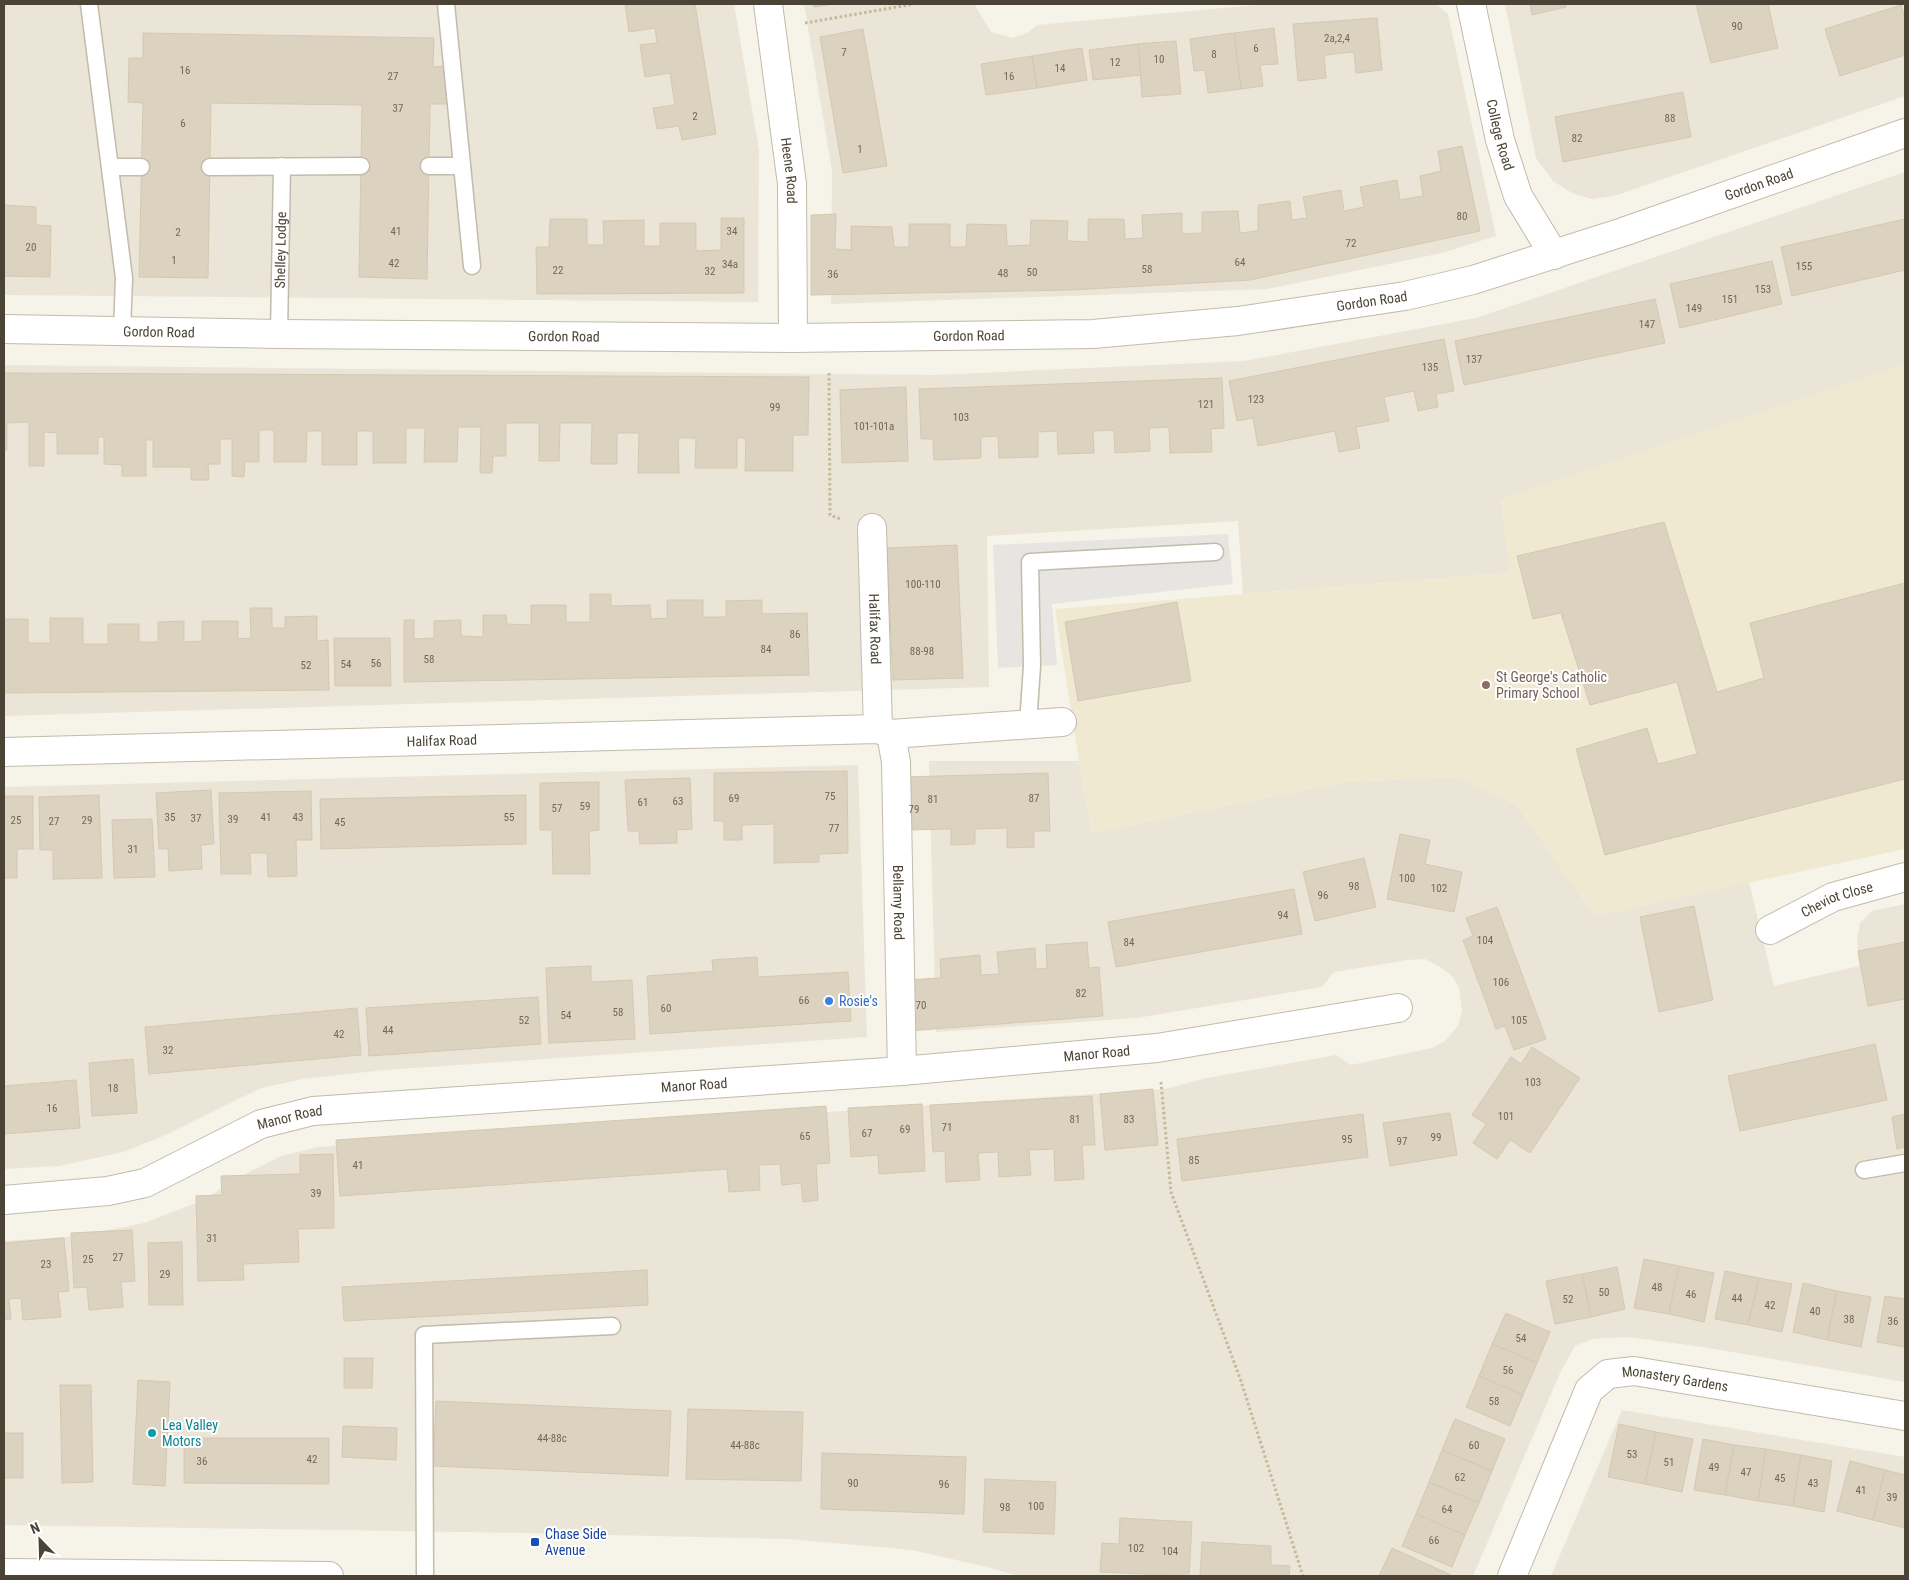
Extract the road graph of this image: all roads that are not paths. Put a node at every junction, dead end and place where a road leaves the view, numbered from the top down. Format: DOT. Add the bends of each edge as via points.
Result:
graph roads {
  1 [pos="89,4"];
  2 [pos="446,4"];
  3 [pos="1471,4"];
  4 [pos="770,17"];
  5 [pos="1905,133"];
  6 [pos="210,166"];
  7 [pos="282,166"];
  8 [pos="361,166"];
  9 [pos="429,166"];
  10 [pos="462,166"];
  11 [pos="110,167"];
  12 [pos="141,167"];
  13 [pos="1554,255"];
  14 [pos="472,266"];
  15 [pos="4,329"];
  16 [pos="122,331"];
  17 [pos="279,334"];
  18 [pos="793,338"];
  19 [pos="872,528"];
  20 [pos="1214,552"];
  21 [pos="1062,722"];
  22 [pos="1028,724"];
  23 [pos="885,731"];
  24 [pos="4,752"];
  25 [pos="1905,877"];
  26 [pos="1770,930"];
  27 [pos="1398,1008"];
  28 [pos="902,1071"];
  29 [pos="1905,1163"];
  30 [pos="1864,1170"];
  31 [pos="4,1200"];
  32 [pos="612,1326"];
  33 [pos="1905,1416"];
  34 [pos="4,1573"];
  35 [pos="329,1576"];
  36 [pos="425,1576"];
  37 [pos="1512,1576"];
  1 -- 11 [label="lane"];
  2 -- 10 [label="lane"];
  3 -- 13 [label="street, College Road" via="1503,150 1518,196"];
  4 -- 18 [label="street, Heene Road" via="792,184"];
  5 -- 13 [label="street, Gordon Road"];
  6 -- 7 [label="lane"];
  7 -- 8 [label="lane"];
  7 -- 17 [label="lane, Shelley Lodge"];
  9 -- 10 [label="lane"];
  10 -- 14 [label="lane"];
  11 -- 12 [label="lane"];
  11 -- 16 [label="lane" via="124,278"];
  13 -- 18 [label="street, Gordon Road" via="1473,280 1405,296 1238,321 1093,334"];
  15 -- 16 [label="street, Gordon Road"];
  16 -- 17 [label="street, Gordon Road"];
  17 -- 18 [label="street, Gordon Road"];
  19 -- 23 [label="street, Halifax Road"];
  20 -- 22 [label="lane" via="1030,562 1032,666"];
  21 -- 22 [label="street, Halifax Road"];
  22 -- 23 [label="street, Halifax Road"];
  23 -- 24 [label="street, Halifax Road"];
  23 -- 28 [label="street, Bellamy Road" via="896,762"];
  25 -- 26 [label="street, Cheviot Close" via="1833,897"];
  27 -- 28 [label="street, Manor Road" via="1157,1048"];
  28 -- 31 [label="street, Manor Road" via="313,1111 261,1124 145,1183 108,1191"];
  29 -- 30 [label="lane"];
  32 -- 36 [label="lane" via="424,1334"];
  33 -- 37 [label="street, Monastery Gardens" via="1634,1371 1608,1374 1589,1390"];
  34 -- 35 [label="street"];
}
